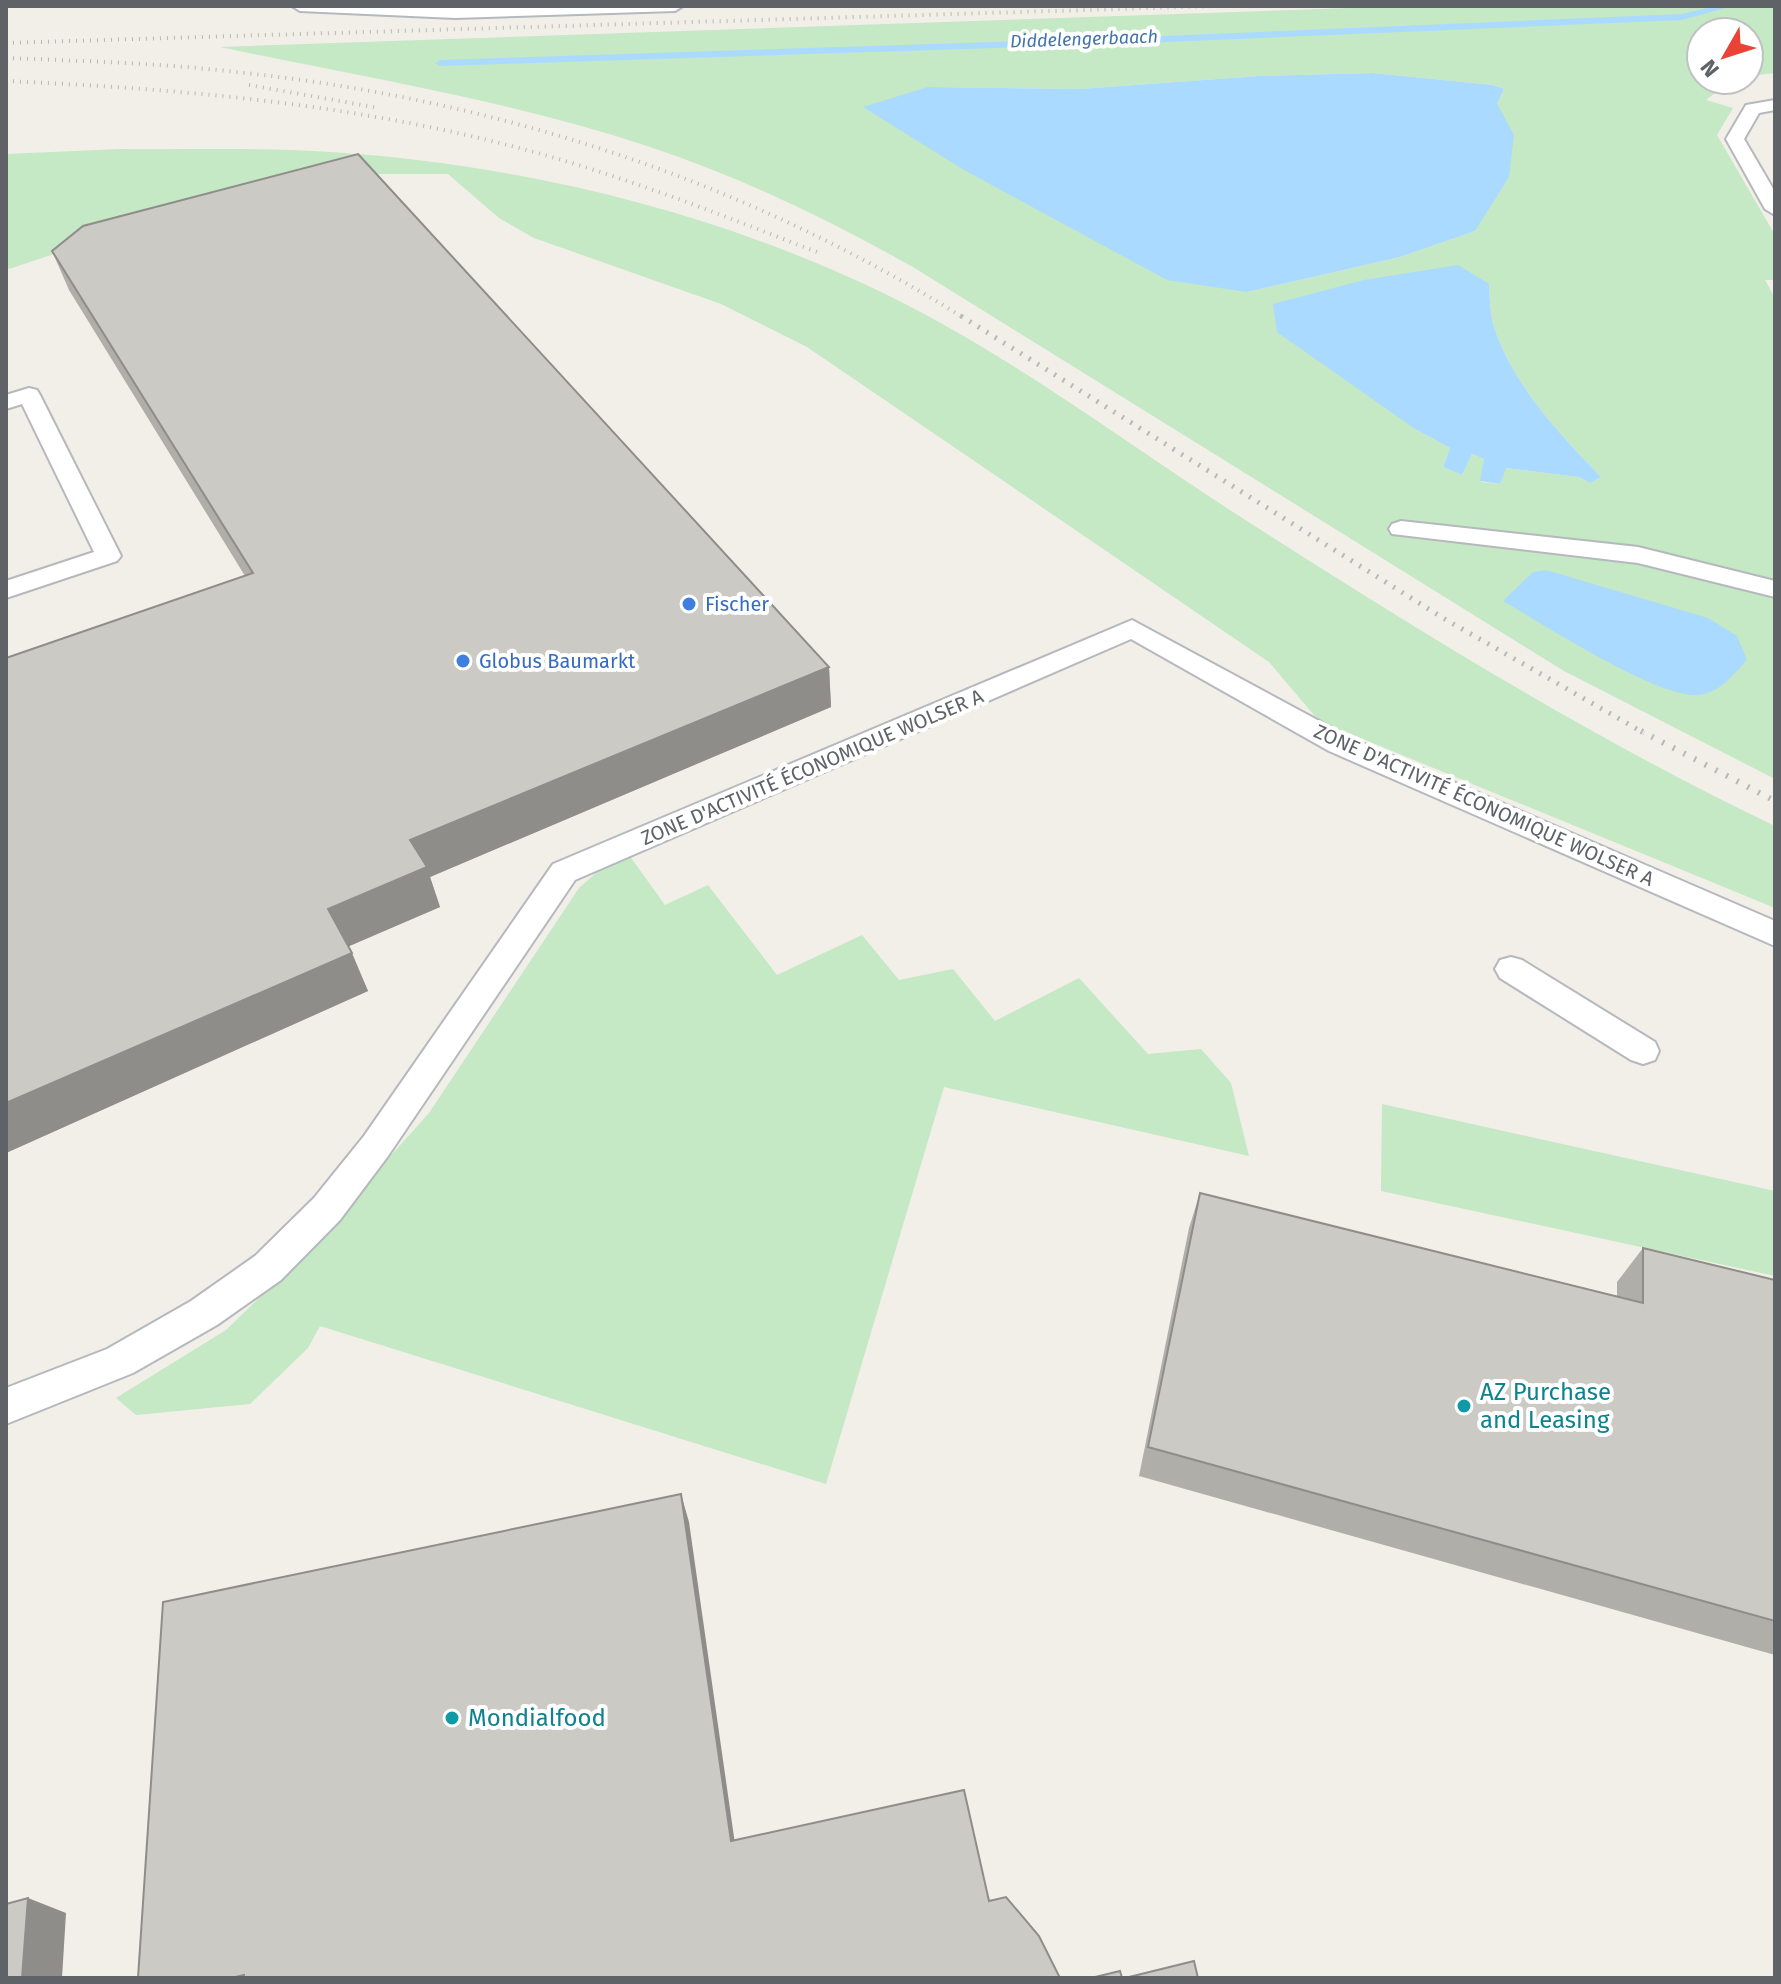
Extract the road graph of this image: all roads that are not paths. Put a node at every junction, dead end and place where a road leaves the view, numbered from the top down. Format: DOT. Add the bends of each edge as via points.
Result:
graph roads {
  1 [pos="300,6"];
  2 [pos="675,6"];
  3 [pos="650,7"];
  4 [pos="1775,105"];
  5 [pos="1775,209"];
  6 [pos="6,402"];
  7 [pos="1401,529"];
  8 [pos="1775,589"];
  9 [pos="6,590"];
  10 [pos="1775,934"];
  11 [pos="1511,969"];
  12 [pos="1643,1051"];
  13 [pos="6,1406"];
  1 -- 3 [label="lane" via="455,13"];
  2 -- 3 [label="lane"];
  4 -- 5 [label="lane" via="1752,109 1735,139"];
  6 -- 9 [label="lane" via="29,395 108,556"];
  7 -- 8 [label="lane" via="1638,555"];
  10 -- 13 [label="lane, ZONE D'ACTIVITÉ ÉCONOMIQUE WOLSER A" via="1339,744 1132,628 564,872 376,1146 327,1209 268,1268 204,1313 120,1361"];
  11 -- 12 [label="lane"];
}
